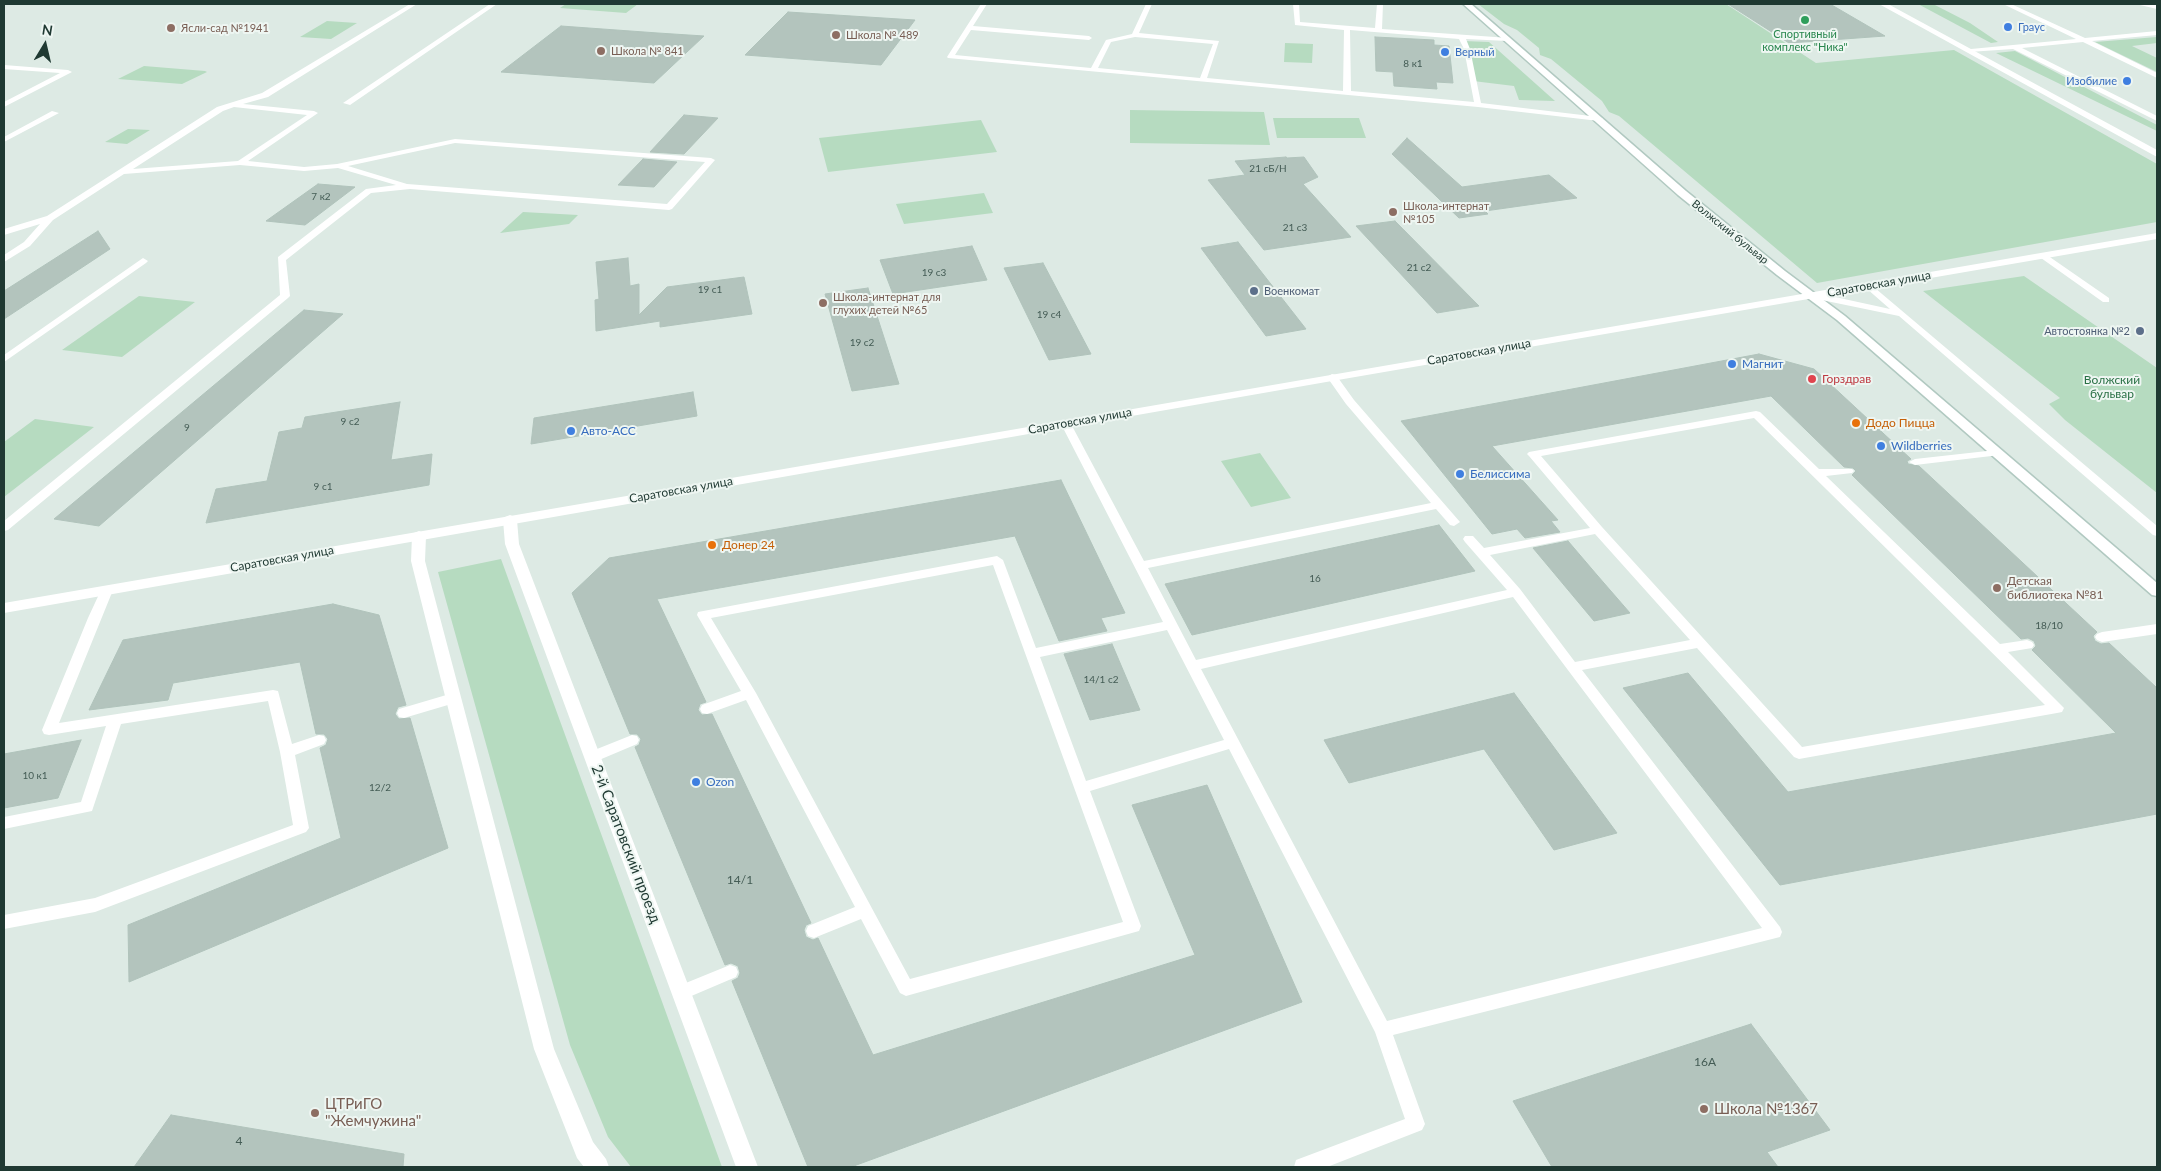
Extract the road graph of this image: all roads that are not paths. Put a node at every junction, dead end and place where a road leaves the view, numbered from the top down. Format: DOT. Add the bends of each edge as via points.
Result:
graph roads {
  1 [pos="414,4"];
  2 [pos="494,4"];
  3 [pos="984,4"];
  4 [pos="1149,4"];
  5 [pos="1296,4"];
  6 [pos="1380,4"];
  7 [pos="1467,4"];
  8 [pos="1883,4"];
  9 [pos="2006,4"];
  10 [pos="2142,4"];
  11 [pos="2157,7"];
  12 [pos="968,28"];
  13 [pos="1347,29"];
  14 [pos="1378,31"];
  15 [pos="2157,33"];
  16 [pos="1134,36"];
  17 [pos="1462,37"];
  18 [pos="1088,38"];
  19 [pos="1507,39"];
  20 [pos="2084,40"];
  21 [pos="2015,47"];
  22 [pos="1971,51"];
  23 [pos="4,68"];
  24 [pos="1093,70"];
  25 [pos="2157,76"];
  26 [pos="1203,80"];
  27 [pos="1347,93"];
  28 [pos="347,103"];
  29 [pos="4,105"];
  30 [pos="230,105"];
  31 [pos="1478,105"];
  32 [pos="55,112"];
  33 [pos="2157,118"];
  34 [pos="1599,120"];
  35 [pos="4,140"];
  36 [pos="2157,154"];
  37 [pos="240,163"];
  38 [pos="337,166"];
  39 [pos="120,172"];
  40 [pos="410,186"];
  41 [pos="50,218"];
  42 [pos="4,232"];
  43 [pos="2157,236"];
  44 [pos="2044,256"];
  45 [pos="4,259"];
  46 [pos="143,261"];
  47 [pos="1869,286"];
  48 [pos="1812,295"];
  49 [pos="2106,300"];
  50 [pos="1903,317"];
  51 [pos="4,359"];
  52 [pos="1332,377"];
  53 [pos="1066,424"];
  54 [pos="1996,453"];
  55 [pos="1915,462"];
  56 [pos="1848,470"];
  57 [pos="1818,473"];
  58 [pos="1438,505"];
  59 [pos="510,520"];
  60 [pos="1454,522"];
  61 [pos="4,527"];
  62 [pos="1598,530"];
  63 [pos="2157,532"];
  64 [pos="419,536"];
  65 [pos="1469,539"];
  66 [pos="1482,552"];
  67 [pos="1139,566"];
  68 [pos="107,590"];
  69 [pos="2157,591"];
  70 [pos="1516,592"];
  71 [pos="4,608"];
  72 [pos="1170,625"];
  73 [pos="2157,629"];
  74 [pos="2102,637"];
  75 [pos="1699,643"];
  76 [pos="2027,645"];
  77 [pos="1997,650"];
  78 [pos="1032,654"];
  79 [pos="1191,666"];
  80 [pos="1572,667"];
  81 [pos="749,693"];
  82 [pos="453,698"];
  83 [pos="707,709"];
  84 [pos="404,714"];
  85 [pos="115,720"];
  86 [pos="319,740"];
  87 [pos="632,740"];
  88 [pos="1232,743"];
  89 [pos="287,752"];
  90 [pos="592,757"];
  91 [pos="1082,788"];
  92 [pos="4,823"];
  93 [pos="866,910"];
  94 [pos="4,922"];
  95 [pos="814,931"];
  96 [pos="730,972"];
  97 [pos="682,992"];
  98 [pos="1383,1030"];
  99 [pos="598,1167"];
  100 [pos="747,1167"];
  101 [pos="1303,1167"];
  1 -- 30 [label="lane" via="265,95"];
  2 -- 28 [label="lane"];
  3 -- 12 [label="lane"];
  4 -- 16 [label="lane"];
  5 -- 13 [label="lane" via="1297,24"];
  6 -- 14 [label="lane"];
  7 -- 19 [label="street, Волжский бульвар"];
  8 -- 22 [label="street"];
  9 -- 20 [label="lane"];
  10 -- 11 [label="lane"];
  12 -- 18 [label="lane"];
  12 -- 24 [label="lane" via="950,57"];
  13 -- 14 [label="lane"];
  13 -- 27 [label="lane"];
  14 -- 17 [label="lane"];
  15 -- 20 [label="lane"];
  16 -- 24 [label="lane" via="1108,41"];
  16 -- 26 [label="lane" via="1217,42"];
  17 -- 19 [label="lane"];
  17 -- 31 [label="lane"];
  19 -- 34 [label="street, Волжский бульвар"];
  20 -- 21 [label="lane"];
  20 -- 25 [label="lane"];
  21 -- 22 [label="lane"];
  21 -- 33 [label="lane"];
  22 -- 36 [label="street"];
  23 -- 29 [label="lane" via="68,72"];
  24 -- 26 [label="lane"];
  26 -- 27 [label="lane"];
  27 -- 31 [label="lane"];
  30 -- 37 [label="lane" via="314,113"];
  30 -- 39 [label="lane"];
  31 -- 34 [label="lane"];
  32 -- 35 [label="lane"];
  34 -- 48 [label="street, Волжский бульвар" via="1682,193"];
  37 -- 38 [label="lane" via="304,169"];
  37 -- 39 [label="lane"];
  38 -- 40 [label="lane"];
  38 -- 40 [label="lane" via="455,141 711,160 669,207"];
  39 -- 41 [label="lane"];
  40 -- 61 [label="lane" via="369,191 281,259 285,296"];
  41 -- 42 [label="lane"];
  41 -- 45 [label="lane" via="27,244"];
  43 -- 44 [label="street, Саратовская улица"];
  44 -- 47 [label="street, Саратовская улица"];
  44 -- 49 [label="lane"];
  46 -- 51 [label="lane"];
  47 -- 48 [label="street, Саратовская улица"];
  47 -- 50 [label="lane"];
  48 -- 50 [label="lane" via="1877,308"];
  48 -- 52 [label="street, Саратовская улица"];
  48 -- 54 [label="street, Волжский бульвар"];
  50 -- 63 [label="lane"];
  52 -- 53 [label="street, Саратовская улица"];
  52 -- 58 [label="lane"];
  53 -- 59 [label="street, Саратовская улица"];
  53 -- 67 [label="lane"];
  54 -- 55 [label="lane"];
  54 -- 69 [label="street, Волжский бульвар"];
  56 -- 57 [label="lane"];
  57 -- 62 [label="lane" via="1756,414 1533,454"];
  57 -- 77 [label="lane"];
  58 -- 60 [label="lane"];
  58 -- 67 [label="lane"];
  59 -- 64 [label="street, Саратовская улица"];
  59 -- 90 [label="street, 2-й Саратовский проезд" via="512,544"];
  62 -- 66 [label="lane"];
  62 -- 75 [label="lane"];
  64 -- 68 [label="street, Саратовская улица"];
  64 -- 82 [label="street" via="418,561"];
  65 -- 66 [label="lane"];
  66 -- 70 [label="lane"];
  67 -- 72 [label="lane"];
  68 -- 71 [label="street, Саратовская улица"];
  68 -- 85 [label="lane" via="49,730"];
  70 -- 79 [label="lane"];
  70 -- 80 [label="lane"];
  72 -- 78 [label="lane"];
  72 -- 79 [label="lane"];
  73 -- 74 [label="lane"];
  75 -- 77 [label="lane" via="1799,753 2057,708"];
  75 -- 80 [label="lane"];
  76 -- 77 [label="lane"];
  78 -- 81 [label="lane" via="997,560 703,615"];
  78 -- 91 [label="lane"];
  79 -- 88 [label="lane"];
  80 -- 98 [label="lane" via="1774,932"];
  81 -- 83 [label="lane"];
  81 -- 93 [label="lane"];
  82 -- 84 [label="lane"];
  82 -- 99 [label="street" via="544,1049 585,1150"];
  85 -- 89 [label="lane" via="272,695"];
  85 -- 92 [label="lane" via="87,808"];
  86 -- 89 [label="lane"];
  87 -- 90 [label="lane"];
  88 -- 91 [label="lane"];
  88 -- 98 [label="lane"];
  89 -- 94 [label="lane" via="301,828 95,905"];
  90 -- 97 [label="street, 2-й Саратовский проезд"];
  91 -- 93 [label="lane" via="1133,926 906,988"];
  93 -- 95 [label="lane"];
  96 -- 97 [label="lane"];
  97 -- 100 [label="street, 2-й Саратовский проезд"];
  98 -- 101 [label="lane" via="1416,1124"];
}
